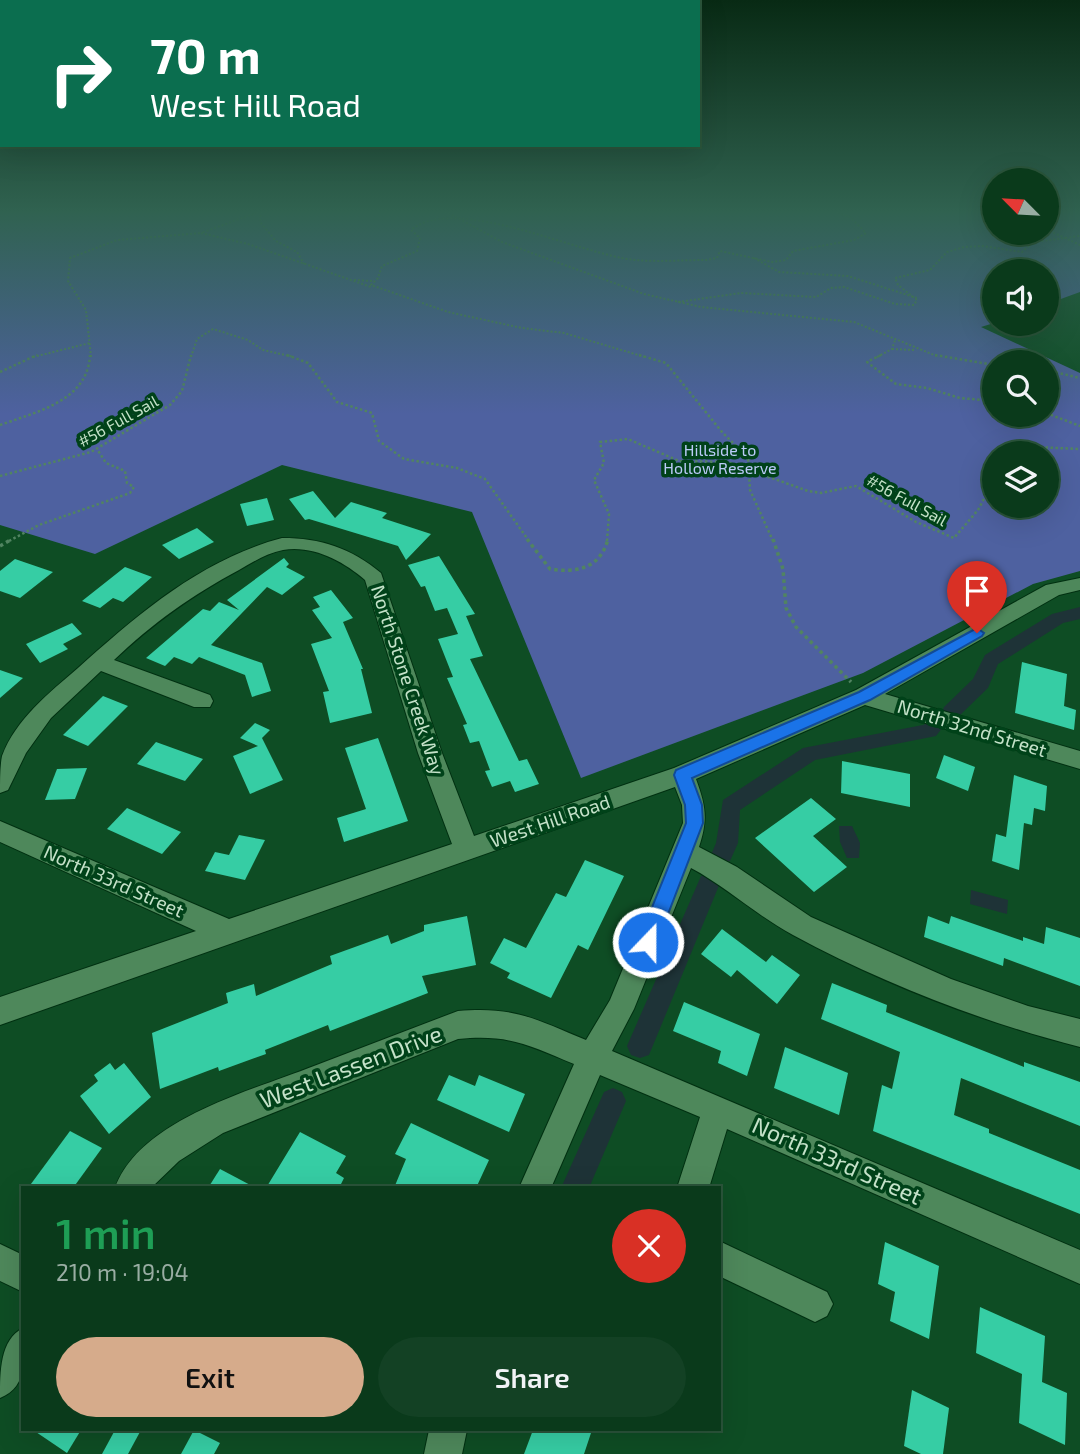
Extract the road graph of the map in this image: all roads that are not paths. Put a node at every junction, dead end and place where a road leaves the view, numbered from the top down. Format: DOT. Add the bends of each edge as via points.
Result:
graph roads {
  1 [pos="1080,584"];
  2 [pos="98,662"];
  3 [pos="865,696"];
  4 [pos="202,701"];
  5 [pos="1080,760"];
  6 [pos="682,775"];
  7 [pos="0,783"];
  8 [pos="0,831"];
  9 [pos="467,850"];
  10 [pos="685,852"];
  11 [pos="228,932"];
  12 [pos="0,1010"];
  13 [pos="1080,1033"];
  14 [pos="592,1058"];
  15 [pos="718,1109"];
  16 [pos="132,1186"];
  17 [pos="536,1186"];
  18 [pos="694,1186"];
  19 [pos="721,1259"];
  20 [pos="0,1261"];
  21 [pos="1080,1267"];
  22 [pos="21,1274"];
  23 [pos="815,1304"];
  24 [pos="21,1349"];
  25 [pos="0,1380"];
  26 [pos="448,1431"];
  27 [pos="443,1454"];
  1 -- 3 [label="street, West Hill Road" via="1054,590"];
  2 -- 4 [label="street"];
  2 -- 7 [label="street, North Stone Creek Way" via="43,712 17,748"];
  2 -- 9 [label="street, North Stone Creek Way" via="182,592 259,551 305,544 350,557 374,577 430,753"];
  3 -- 5 [label="street, North 32nd Street"];
  3 -- 6 [label="street, West Hill Road"];
  6 -- 9 [label="street, West Hill Road"];
  6 -- 10 [label="street" via="694,805 695,823"];
  8 -- 11 [label="street, North 33rd Street"];
  9 -- 11 [label="street, West Hill Road"];
  10 -- 13 [label="street" via="728,875 801,926 946,991"];
  10 -- 14 [label="street" via="620,1009"];
  11 -- 12 [label="street, West Hill Road"];
  14 -- 15 [label="street, North 33rd Street"];
  14 -- 16 [label="street, West Lassen Drive" via="514,1025 489,1021 458,1025 175,1140"];
  14 -- 17 [label="street"];
  15 -- 18 [label="street"];
  15 -- 21 [label="street, North 33rd Street"];
  19 -- 23 [label="street"];
  20 -- 22 [label="street"];
  24 -- 25 [label="street"];
  26 -- 27 [label="street"];
}
